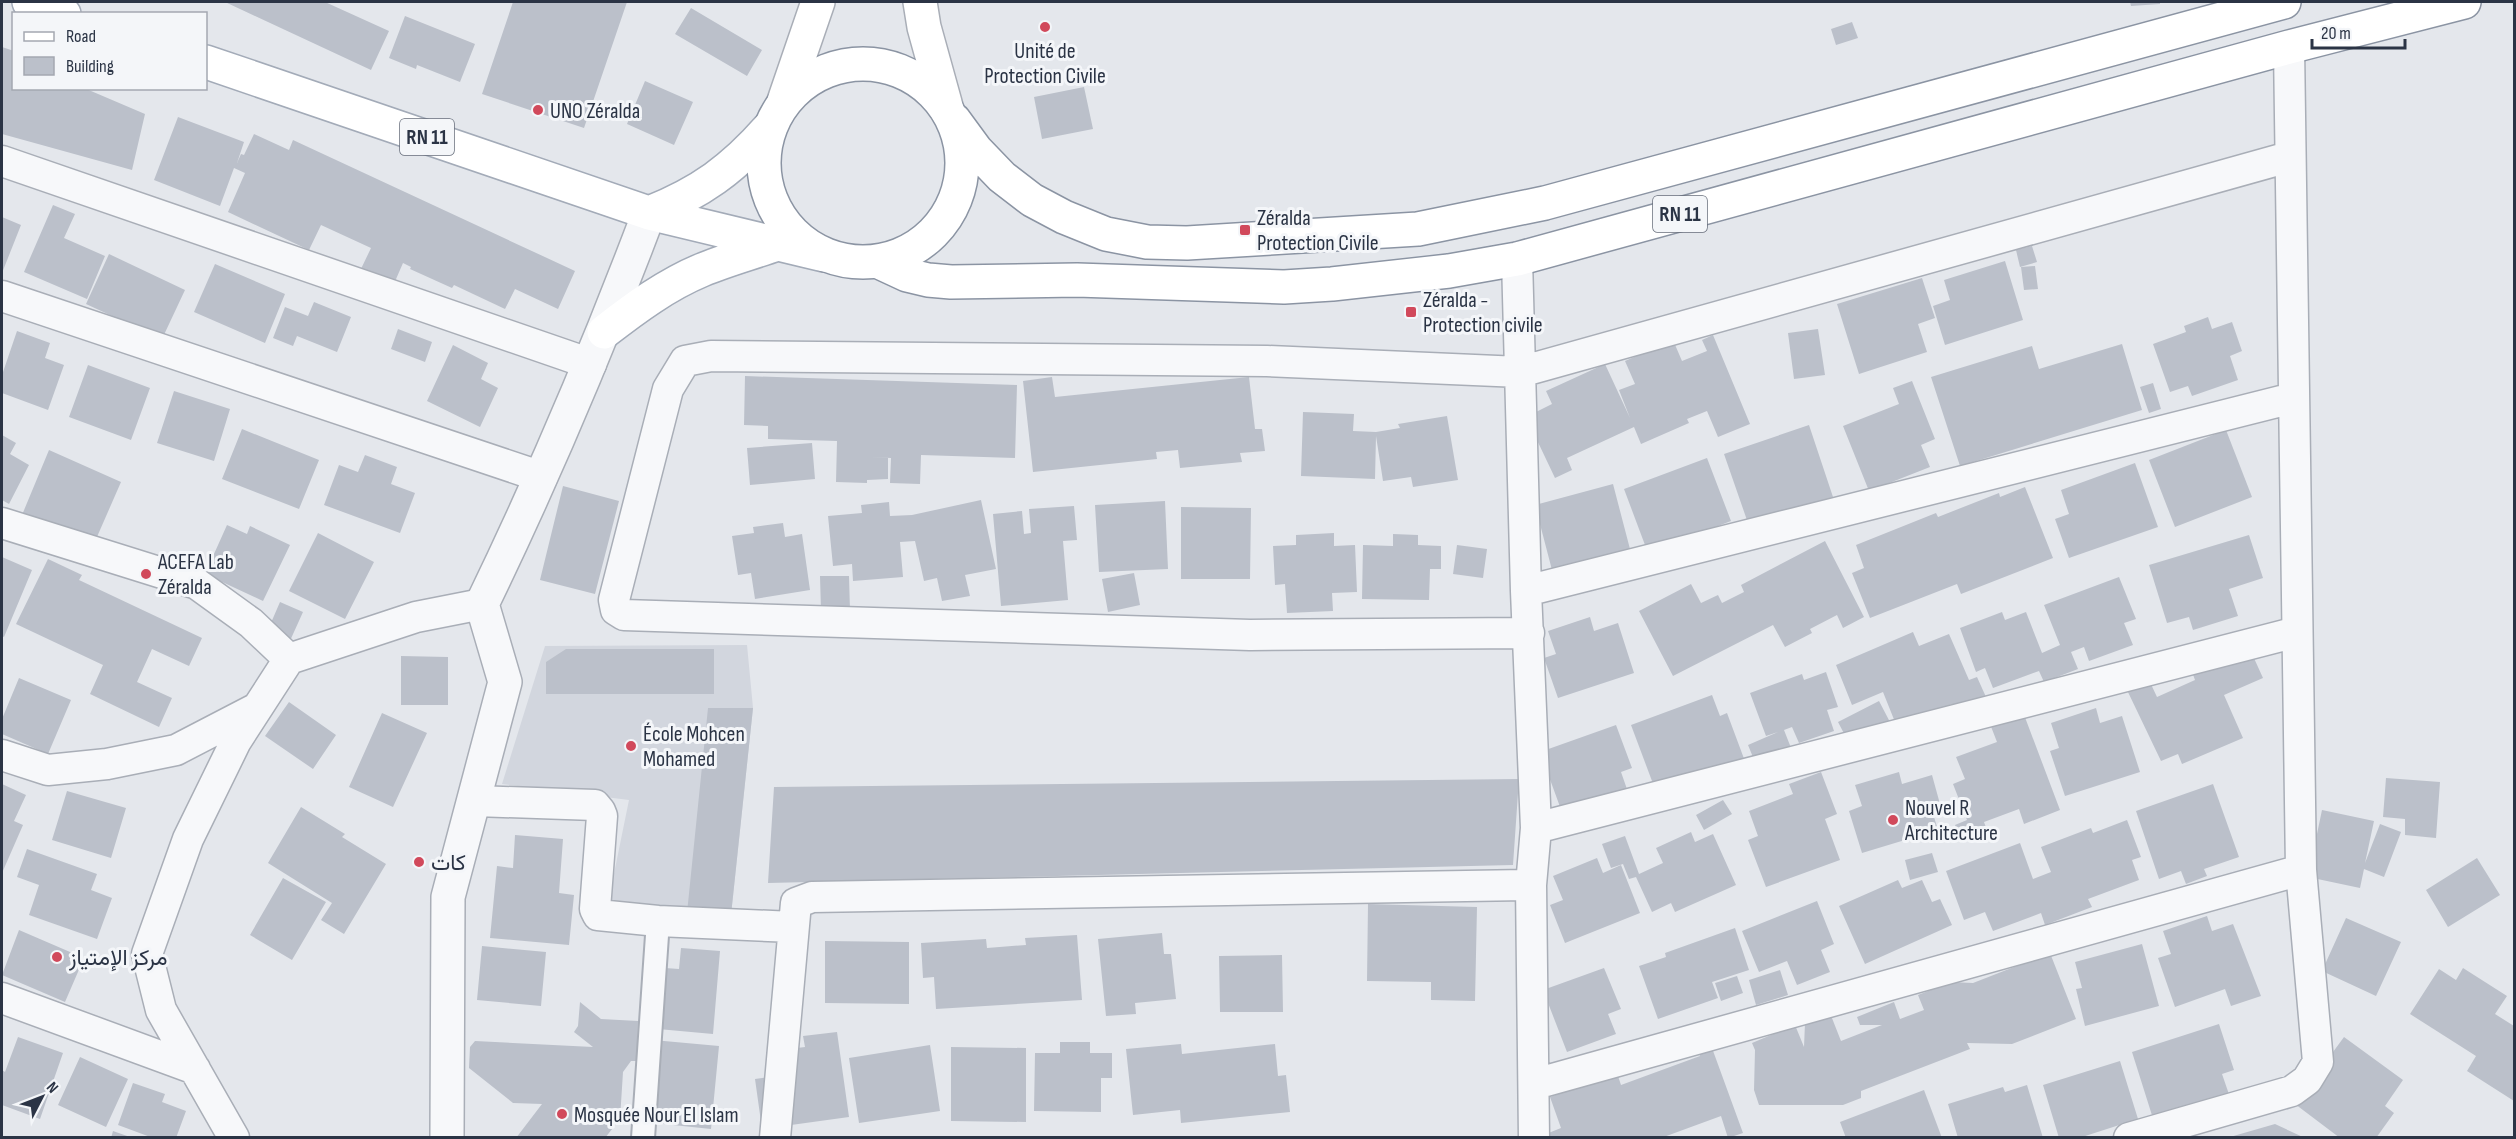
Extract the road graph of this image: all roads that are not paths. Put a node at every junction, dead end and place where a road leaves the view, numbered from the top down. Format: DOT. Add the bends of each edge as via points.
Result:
graph roads {
  1 [pos="29,2"];
  2 [pos="818,2"];
  3 [pos="2284,2"];
  4 [pos="2464,2"];
  5 [pos="919,10"];
  6 [pos="58,12"];
  7 [pos="2289,47"];
  8 [pos="207,62"];
  9 [pos="777,115"];
  10 [pos="951,115"];
  11 [pos="2289,157"];
  12 [pos="2,161"];
  13 [pos="649,213"];
  14 [pos="777,244"];
  15 [pos="824,255"];
  16 [pos="1517,259"];
  17 [pos="879,262"];
  18 [pos="2,296"];
  19 [pos="604,332"];
  20 [pos="591,364"];
  21 [pos="1520,372"];
  22 [pos="2293,398"];
  23 [pos="542,477"];
  24 [pos="2,523"];
  25 [pos="1526,591"];
  26 [pos="482,604"];
  27 [pos="2297,632"];
  28 [pos="1529,633"];
  29 [pos="289,659"];
  30 [pos="261,706"];
  31 [pos="2,755"];
  32 [pos="474,801"];
  33 [pos="1536,828"];
  34 [pos="2301,870"];
  35 [pos="1531,885"];
  36 [pos="658,921"];
  37 [pos="793,927"];
  38 [pos="2,998"];
  39 [pos="195,1069"];
  40 [pos="1534,1084"];
  41 [pos="234,1137"];
  42 [pos="447,1137"];
  43 [pos="643,1137"];
  44 [pos="775,1137"];
  45 [pos="1534,1137"];
  46 [pos="2129,1137"];
  1 -- 6 [label="main road"];
  2 -- 9 [label="main road"];
  3 -- 10 [label="main road, RN 11" via="1545,203 1418,229 1187,243 1147,242 1106,234 1064,218 1002,177"];
  4 -- 7 [label="main road, RN 11"];
  5 -- 10 [label="main road"];
  7 -- 11 [label="street"];
  7 -- 16 [label="main road, RN 11"];
  8 -- 13 [label="main road, RN 11"];
  9 -- 10 [label="main road" via="807,80 837,67 868,63 899,70 926,87"];
  9 -- 13 [label="main road" via="742,157 703,188"];
  9 -- 15 [label="main road" via="763,158 766,188 778,216 798,239"];
  10 -- 17 [label="main road" via="961,146 962,172 957,197 944,221 927,240 904,254"];
  11 -- 21 [label="street"];
  11 -- 22 [label="street"];
  12 -- 20 [label="street"];
  13 -- 14 [label="main road, RN 11"];
  13 -- 19 [label="street"];
  14 -- 15 [label="main road, RN 11"];
  14 -- 19 [label="main road" via="702,270 667,287"];
  15 -- 17 [label="main road" via="851,262"];
  16 -- 17 [label="main road, RN 11" via="1438,272 1284,287 1077,280 951,282 907,275"];
  16 -- 21 [label="street"];
  18 -- 23 [label="street"];
  19 -- 20 [label="street"];
  20 -- 23 [label="street"];
  21 -- 25 [label="street"];
  21 -- 28 [label="street" via="1231,361 711,356 686,361 668,388 614,600 616,610 624,615 1250,635"];
  22 -- 25 [label="street"];
  22 -- 27 [label="street"];
  23 -- 26 [label="street"];
  24 -- 29 [label="street" via="197,584 251,623"];
  25 -- 28 [label="street"];
  26 -- 29 [label="street" via="416,617"];
  26 -- 32 [label="street" via="505,682"];
  27 -- 33 [label="street"];
  27 -- 34 [label="street"];
  28 -- 33 [label="street"];
  29 -- 30 [label="street"];
  30 -- 31 [label="street" via="176,750 107,765 48,770"];
  30 -- 39 [label="street" via="236,741 188,839 147,954 161,1010"];
  32 -- 36 [label="street" via="594,805 602,816 596,913"];
  32 -- 42 [label="street" via="447,897"];
  33 -- 35 [label="street"];
  34 -- 40 [label="street"];
  34 -- 46 [label="street" via="2318,1062 2307,1080 2292,1091"];
  35 -- 37 [label="street" via="812,897 796,903"];
  35 -- 40 [label="street"];
  36 -- 37 [label="street"];
  36 -- 43 [label="street"];
  37 -- 44 [label="street"];
  38 -- 39 [label="street"];
  39 -- 41 [label="street"];
  40 -- 45 [label="street"];
}
